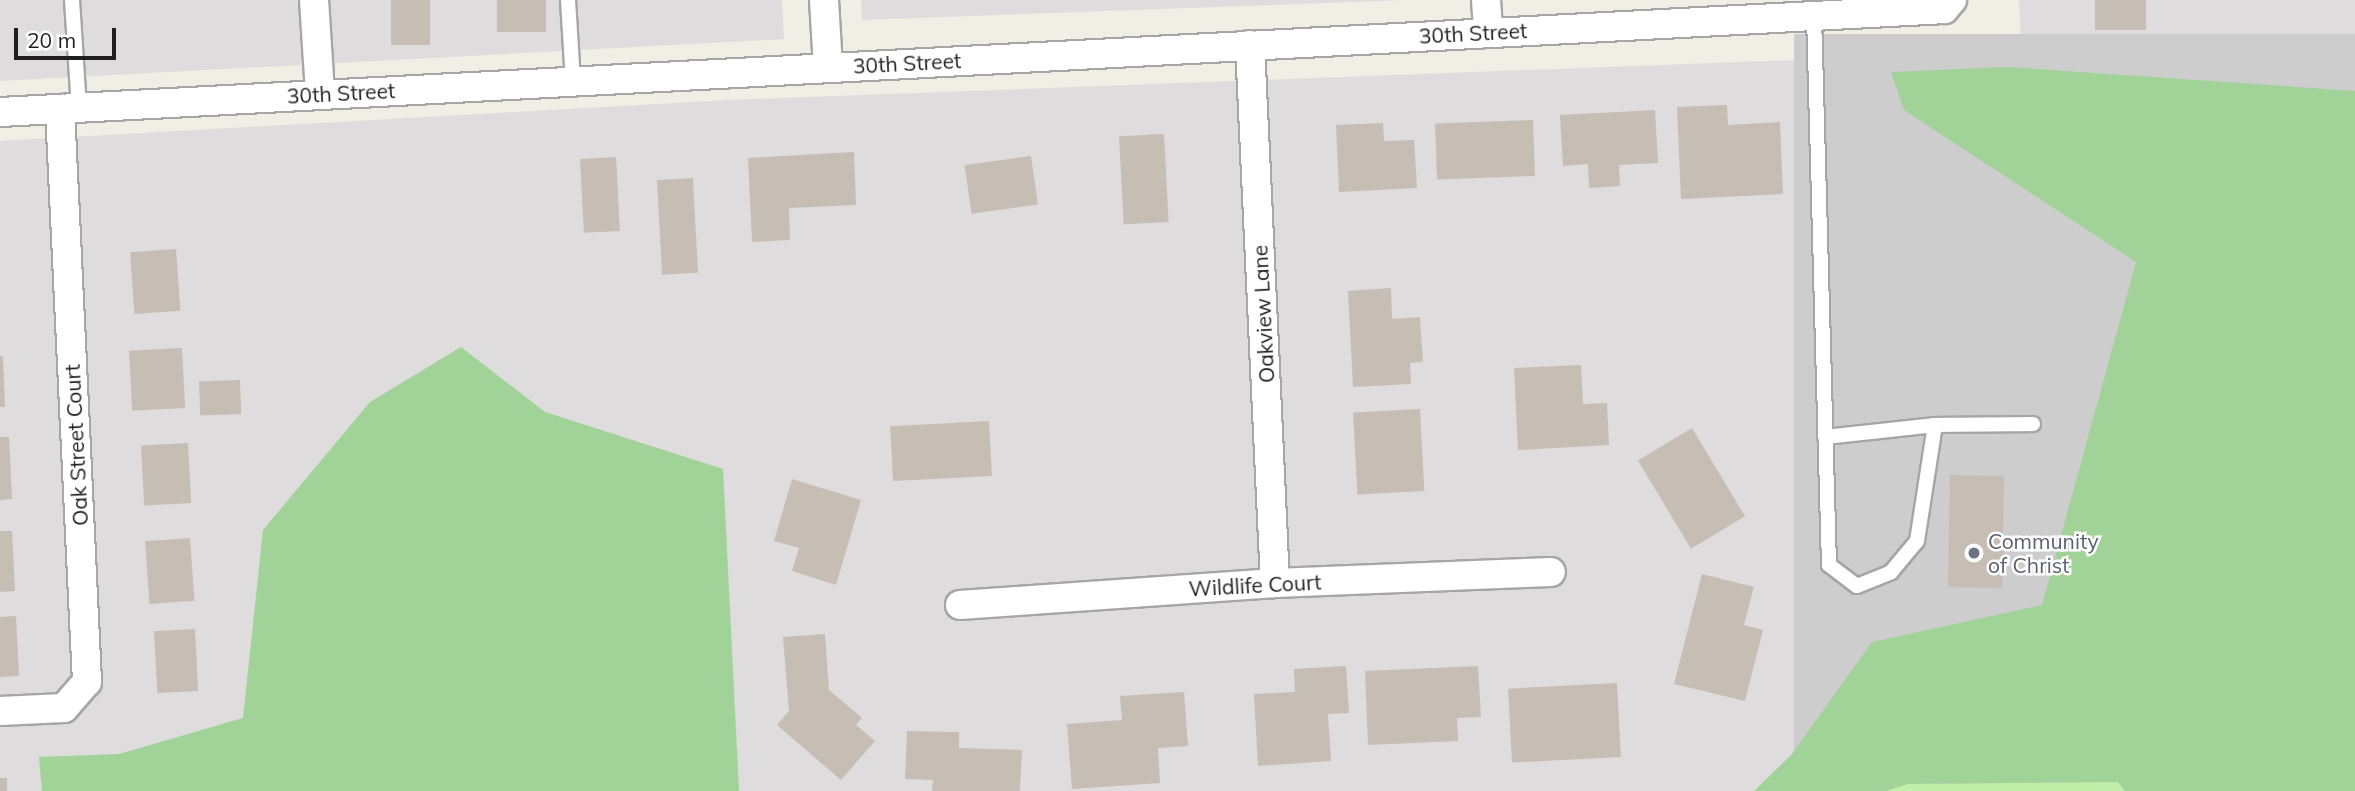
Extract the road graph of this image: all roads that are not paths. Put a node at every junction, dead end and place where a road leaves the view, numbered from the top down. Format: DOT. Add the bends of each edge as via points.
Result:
graph roads {
  1 [pos="72,0"];
  2 [pos="314,0"];
  3 [pos="568,0"];
  4 [pos="824,0"];
  5 [pos="1486,0"];
  6 [pos="1952,0"];
  7 [pos="1814,15"];
  8 [pos="1488,32"];
  9 [pos="1250,45"];
  10 [pos="828,67"];
  11 [pos="573,81"];
  12 [pos="320,94"];
  13 [pos="69,108"];
  14 [pos="0,112"];
  15 [pos="2033,424"];
  16 [pos="1935,425"];
  17 [pos="1825,437"];
  18 [pos="1551,572"];
  19 [pos="1275,583"];
  20 [pos="960,605"];
  21 [pos="0,711"];
  1 -- 13 [label="lane"];
  2 -- 12 [label="street"];
  3 -- 11 [label="lane"];
  4 -- 10 [label="street"];
  5 -- 8 [label="street"];
  6 -- 7 [label="street, 30th Street" via="1944,9"];
  7 -- 8 [label="street, 30th Street"];
  7 -- 17 [label="lane"];
  8 -- 9 [label="street, 30th Street"];
  9 -- 10 [label="street, 30th Street"];
  9 -- 19 [label="street, Oakview Lane"];
  10 -- 11 [label="street, 30th Street"];
  11 -- 12 [label="street, 30th Street"];
  12 -- 13 [label="street, 30th Street"];
  13 -- 14 [label="street, 30th Street"];
  13 -- 21 [label="street, Oak Street Court" via="87,682 64,708"];
  15 -- 16 [label="lane"];
  16 -- 17 [label="lane"];
  16 -- 17 [label="lane" via="1917,541 1891,572 1857,586 1829,565"];
  18 -- 19 [label="street, Wildlife Court"];
  19 -- 20 [label="street, Wildlife Court"];
}
